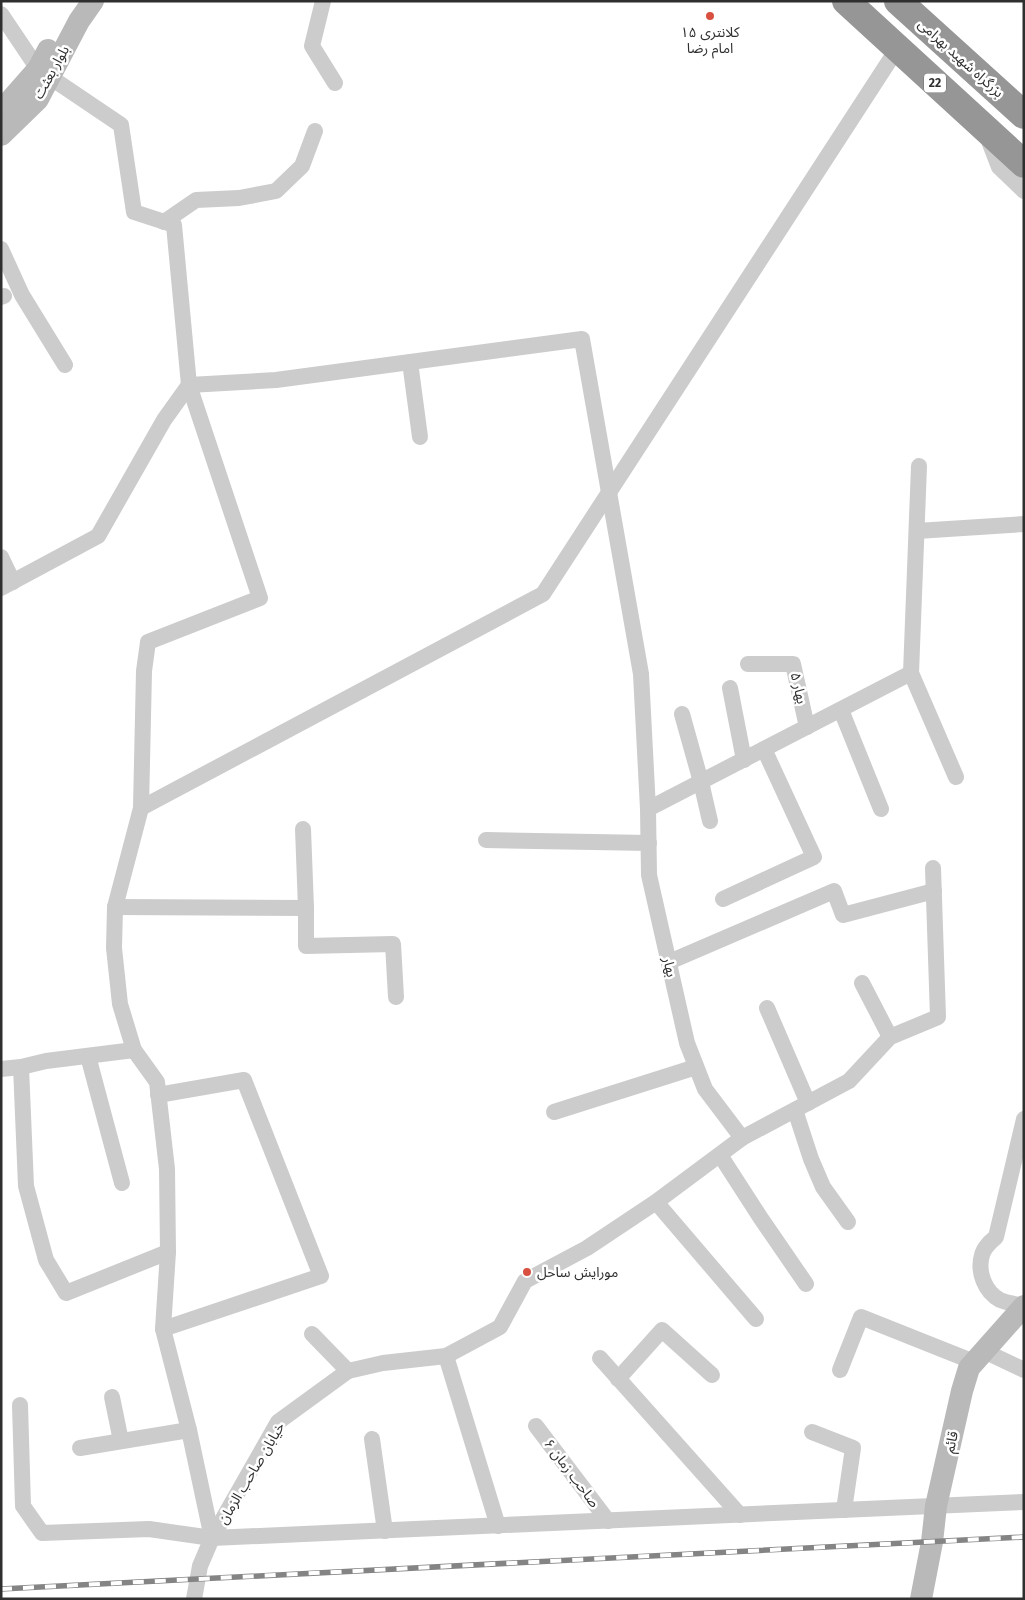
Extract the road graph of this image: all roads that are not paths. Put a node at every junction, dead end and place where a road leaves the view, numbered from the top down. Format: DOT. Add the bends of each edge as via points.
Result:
graph roads {
  1 [pos="75,1"];
  2 [pos="92,1"];
  3 [pos="323,1"];
  4 [pos="846,1"];
  5 [pos="898,1"];
  6 [pos="1,14"];
  7 [pos="897,49"];
  8 [pos="44,73"];
  9 [pos="335,84"];
  10 [pos="1012,98"];
  11 [pos="1,111"];
  12 [pos="1024,115"];
  13 [pos="984,127"];
  14 [pos="315,132"];
  15 [pos="1,135"];
  16 [pos="1024,164"];
  17 [pos="1024,191"];
  18 [pos="164,222"];
  19 [pos="1,249"];
  20 [pos="410,362"];
  21 [pos="65,365"];
  22 [pos="188,385"];
  23 [pos="420,437"];
  24 [pos="919,466"];
  25 [pos="608,494"];
  26 [pos="1024,524"];
  27 [pos="917,531"];
  28 [pos="1,557"];
  29 [pos="7,585"];
  30 [pos="748,664"];
  31 [pos="911,673"];
  32 [pos="730,688"];
  33 [pos="841,710"];
  34 [pos="682,714"];
  35 [pos="807,727"];
  36 [pos="764,749"];
  37 [pos="744,760"];
  38 [pos="956,777"];
  39 [pos="701,782"];
  40 [pos="141,808"];
  41 [pos="648,809"];
  42 [pos="881,809"];
  43 [pos="710,821"];
  44 [pos="303,829"];
  45 [pos="486,840"];
  46 [pos="649,844"];
  47 [pos="934,868"];
  48 [pos="934,891"];
  49 [pos="722,899"];
  50 [pos="115,908"];
  51 [pos="306,908"];
  52 [pos="669,962"];
  53 [pos="862,983"];
  54 [pos="396,997"];
  55 [pos="767,1008"];
  56 [pos="890,1037"];
  57 [pos="134,1050"];
  58 [pos="88,1056"];
  59 [pos="21,1067"];
  60 [pos="696,1067"];
  61 [pos="1,1069"];
  62 [pos="158,1095"];
  63 [pos="802,1107"];
  64 [pos="554,1112"];
  65 [pos="1024,1119"];
  66 [pos="742,1138"];
  67 [pos="720,1155"];
  68 [pos="122,1183"];
  69 [pos="656,1202"];
  70 [pos="848,1222"];
  71 [pos="168,1252"];
  72 [pos="806,1284"];
  73 [pos="1024,1306"];
  74 [pos="756,1319"];
  75 [pos="163,1329"];
  76 [pos="312,1334"];
  77 [pos="446,1356"];
  78 [pos="979,1356"];
  79 [pos="600,1358"];
  80 [pos="840,1370"];
  81 [pos="1024,1370"];
  82 [pos="348,1371"];
  83 [pos="712,1375"];
  84 [pos="618,1379"];
  85 [pos="112,1397"];
  86 [pos="20,1404"];
  87 [pos="536,1426"];
  88 [pos="189,1430"];
  89 [pos="812,1432"];
  90 [pos="372,1439"];
  91 [pos="122,1441"];
  92 [pos="80,1448"];
  93 [pos="1024,1502"];
  94 [pos="936,1506"];
  95 [pos="844,1510"];
  96 [pos="740,1515"];
  97 [pos="608,1521"];
  98 [pos="498,1526"];
  99 [pos="385,1531"];
  100 [pos="212,1538"];
  101 [pos="194,1599"];
  102 [pos="921,1599"];
  1 -- 8 [label="street, بلوار بعثت" via="67,13"];
  2 -- 8 [label="street, بلوار بعثت"];
  3 -- 9 [label="street" via="312,46"];
  4 -- 7 [label="highway, 22"];
  5 -- 10 [label="highway, بزرگراه شهید بهرامی"];
  6 -- 8 [label="street"];
  7 -- 13 [label="highway, 22"];
  7 -- 25 [label="street"];
  8 -- 11 [label="street, بلوار بعثت"];
  8 -- 15 [label="street, بلوار بعثت" via="38,98"];
  8 -- 18 [label="street" via="121,125 134,212"];
  10 -- 12 [label="highway, بزرگراه شهید بهرامی"];
  13 -- 16 [label="highway, 22"];
  13 -- 17 [label="street" via="999,167"];
  14 -- 18 [label="street" via="302,166 276,191 239,198 196,200"];
  18 -- 22 [label="street" via="174,225"];
  19 -- 21 [label="street" via="22,296"];
  20 -- 22 [label="street" via="276,380"];
  20 -- 23 [label="street"];
  20 -- 25 [label="street, بهار" via="582,339"];
  22 -- 29 [label="street" via="164,420 98,536"];
  22 -- 40 [label="street" via="260,598 148,642 144,671"];
  24 -- 27 [label="street"];
  25 -- 40 [label="street" via="544,594"];
  25 -- 41 [label="street, بهار" via="641,674"];
  26 -- 27 [label="street"];
  27 -- 31 [label="street"];
  28 -- 29 [label="street"];
  30 -- 35 [label="street, بهار ۵" via="793,664"];
  31 -- 33 [label="street"];
  31 -- 38 [label="street"];
  32 -- 37 [label="street"];
  33 -- 35 [label="street"];
  33 -- 42 [label="street"];
  34 -- 39 [label="street"];
  35 -- 36 [label="street"];
  36 -- 37 [label="street"];
  36 -- 49 [label="street" via="814,857"];
  37 -- 39 [label="street"];
  39 -- 41 [label="street"];
  39 -- 43 [label="street"];
  40 -- 50 [label="street"];
  41 -- 46 [label="street, بهار"];
  44 -- 51 [label="street"];
  45 -- 46 [label="street"];
  46 -- 52 [label="street, بهار" via="649,875"];
  47 -- 48 [label="street"];
  48 -- 52 [label="street" via="843,915 834,891"];
  48 -- 56 [label="street" via="938,1017"];
  50 -- 51 [label="street"];
  50 -- 57 [label="street" via="114,948 120,1004"];
  51 -- 54 [label="street" via="306,946 393,944"];
  52 -- 60 [label="street, بهار" via="687,1043"];
  53 -- 56 [label="street"];
  55 -- 63 [label="street"];
  56 -- 63 [label="street" via="849,1081"];
  57 -- 58 [label="street"];
  57 -- 62 [label="street" via="156,1082"];
  58 -- 59 [label="street"];
  58 -- 68 [label="street"];
  59 -- 61 [label="street"];
  59 -- 71 [label="street" via="26,1186 46,1260 66,1294"];
  60 -- 64 [label="street"];
  60 -- 66 [label="street, بهار" via="705,1089"];
  62 -- 71 [label="street" via="167,1169"];
  62 -- 75 [label="street" via="244,1080 321,1276"];
  63 -- 66 [label="street"];
  63 -- 70 [label="street" via="811,1159 823,1187"];
  65 -- 73 [label="street" via="996,1237 981,1256 981,1278 988,1290 1000,1300"];
  66 -- 67 [label="street"];
  67 -- 69 [label="street"];
  67 -- 72 [label="street"];
  69 -- 74 [label="street"];
  69 -- 77 [label="street" via="587,1248 525,1281 500,1327"];
  71 -- 75 [label="street"];
  73 -- 78 [label="street, قائم"];
  75 -- 88 [label="street"];
  76 -- 82 [label="street"];
  77 -- 82 [label="street" via="383,1363"];
  77 -- 98 [label="street"];
  78 -- 80 [label="street" via="861,1317"];
  78 -- 81 [label="street"];
  78 -- 94 [label="street, قائم" via="969,1368 962,1391"];
  79 -- 84 [label="street"];
  82 -- 100 [label="street, خیابان صاحب الزمان" via="278,1422"];
  83 -- 84 [label="street" via="662,1330"];
  84 -- 96 [label="street"];
  85 -- 91 [label="street"];
  86 -- 100 [label="street" via="23,1506 42,1533 149,1529"];
  87 -- 97 [label="street, صاحب زمان ۶"];
  88 -- 91 [label="street"];
  88 -- 100 [label="street"];
  89 -- 95 [label="street" via="853,1448"];
  90 -- 99 [label="street"];
  91 -- 92 [label="street"];
  93 -- 94 [label="street"];
  94 -- 95 [label="street"];
  94 -- 102 [label="street, قائم"];
  95 -- 96 [label="street"];
  96 -- 97 [label="street"];
  97 -- 98 [label="street"];
  98 -- 99 [label="street"];
  99 -- 100 [label="street"];
  100 -- 101 [label="street, خیابان صاحب الزمان" via="200,1566"];
}
